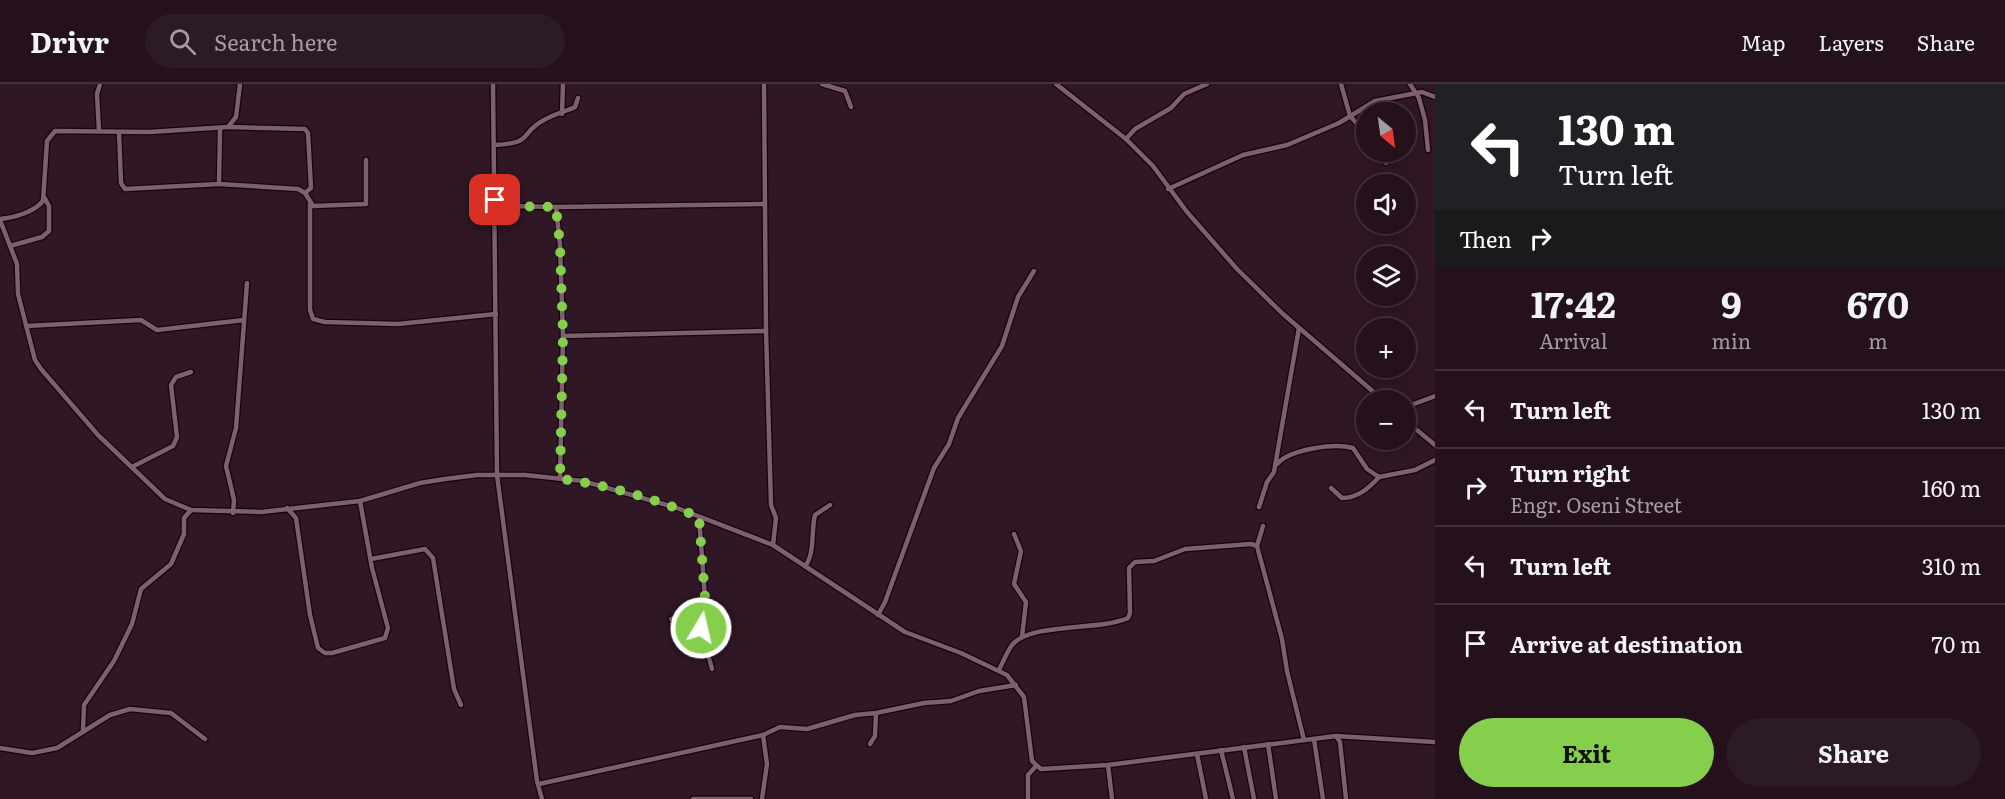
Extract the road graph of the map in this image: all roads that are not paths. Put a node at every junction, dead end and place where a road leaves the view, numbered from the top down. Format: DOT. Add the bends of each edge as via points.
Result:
graph roads {
  1 [pos="100,84"];
  2 [pos="240,84"];
  3 [pos="493,84"];
  4 [pos="563,84"];
  5 [pos="765,84"];
  6 [pos="822,84"];
  7 [pos="1056,84"];
  8 [pos="1207,84"];
  9 [pos="1341,84"];
  10 [pos="1410,84"];
  11 [pos="1416,93"];
  12 [pos="1435,97"];
  13 [pos="578,98"];
  14 [pos="851,107"];
  15 [pos="562,114"];
  16 [pos="1350,116"];
  17 [pos="1356,123"];
  18 [pos="228,127"];
  19 [pos="220,128"];
  20 [pos="99,131"];
  21 [pos="118,132"];
  22 [pos="1126,139"];
  23 [pos="495,145"];
  24 [pos="1428,150"];
  25 [pos="366,160"];
  26 [pos="219,184"];
  27 [pos="1168,189"];
  28 [pos="305,193"];
  29 [pos="44,197"];
  30 [pos="495,200"];
  31 [pos="310,204"];
  32 [pos="765,204"];
  33 [pos="556,207"];
  34 [pos="0,219"];
  35 [pos="10,246"];
  36 [pos="1034,271"];
  37 [pos="247,283"];
  38 [pos="496,314"];
  39 [pos="244,320"];
  40 [pos="27,326"];
  41 [pos="1299,328"];
  42 [pos="766,332"];
  43 [pos="563,336"];
  44 [pos="191,372"];
  45 [pos="1371,390"];
  46 [pos="1435,396"];
  47 [pos="1416,403"];
  48 [pos="1416,429"];
  49 [pos="1435,445"];
  50 [pos="1435,460"];
  51 [pos="1275,466"];
  52 [pos="132,467"];
  53 [pos="497,475"];
  54 [pos="1380,477"];
  55 [pos="560,479"];
  56 [pos="1331,488"];
  57 [pos="360,501"];
  58 [pos="830,505"];
  59 [pos="1259,507"];
  60 [pos="286,508"];
  61 [pos="191,510"];
  62 [pos="233,513"];
  63 [pos="699,517"];
  64 [pos="1263,526"];
  65 [pos="1014,534"];
  66 [pos="773,544"];
  67 [pos="1257,546"];
  68 [pos="371,559"];
  69 [pos="805,566"];
  70 [pos="878,615"];
  71 [pos="705,617"];
  72 [pos="670,619"];
  73 [pos="1022,637"];
  74 [pos="712,669"];
  75 [pos="999,670"];
  76 [pos="1016,685"];
  77 [pos="461,705"];
  78 [pos="876,713"];
  79 [pos="83,731"];
  80 [pos="763,735"];
  81 [pos="1336,736"];
  82 [pos="1346,736"];
  83 [pos="205,739"];
  84 [pos="1314,739"];
  85 [pos="1304,740"];
  86 [pos="1340,742"];
  87 [pos="1435,742"];
  88 [pos="870,744"];
  89 [pos="1268,744"];
  90 [pos="1244,747"];
  91 [pos="0,748"];
  92 [pos="1221,750"];
  93 [pos="1197,754"];
  94 [pos="1108,765"];
  95 [pos="1036,766"];
  96 [pos="539,784"];
  97 [pos="542,799"];
  98 [pos="693,799"];
  99 [pos="751,799"];
  100 [pos="762,799"];
  101 [pos="1028,799"];
  102 [pos="1112,799"];
  103 [pos="1206,799"];
  104 [pos="1233,799"];
  105 [pos="1254,799"];
  106 [pos="1276,799"];
  107 [pos="1323,799"];
  108 [pos="1346,799"];
  1 -- 20 [label="street"];
  2 -- 18 [label="street" via="236,117"];
  3 -- 23 [label="street"];
  4 -- 15 [label="street"];
  5 -- 32 [label="street"];
  6 -- 14 [label="street" via="845,91"];
  7 -- 22 [label="street"];
  8 -- 22 [label="street" via="1184,94 1171,108 1135,129"];
  9 -- 16 [label="street"];
  10 -- 11 [label="street"];
  11 -- 12 [label="street" via="1427,92"];
  11 -- 16 [label="street" via="1375,101"];
  11 -- 24 [label="street" via="1425,120"];
  13 -- 15 [label="street" via="575,107"];
  15 -- 23 [label="street" via="545,119 517,144"];
  16 -- 17 [label="street"];
  16 -- 27 [label="street" via="1287,145 1243,155"];
  18 -- 19 [label="street"];
  18 -- 28 [label="street" via="305,129 311,188"];
  19 -- 21 [label="street"];
  19 -- 26 [label="street"];
  20 -- 21 [label="street"];
  20 -- 29 [label="street" via="55,131 49,136"];
  21 -- 26 [label="street" via="121,183 125,189"];
  22 -- 27 [label="street" via="1153,166"];
  23 -- 30 [label="street"];
  25 -- 31 [label="street" via="366,204"];
  26 -- 28 [label="street" via="297,189"];
  27 -- 41 [label="street" via="1230,261"];
  28 -- 31 [label="street"];
  29 -- 34 [label="street" via="37,206"];
  29 -- 35 [label="street" via="49,206 49,231 42,237"];
  30 -- 33 [label="street" via="508,206"];
  30 -- 38 [label="street"];
  31 -- 38 [label="street" via="313,319 398,324"];
  32 -- 33 [label="street"];
  32 -- 42 [label="street"];
  33 -- 43 [label="street"];
  34 -- 35 [label="street"];
  35 -- 40 [label="street" via="17,264 18,294"];
  36 -- 70 [label="street" via="1018,297 1002,346 958,418 949,444 934,468"];
  37 -- 39 [label="street"];
  38 -- 53 [label="street"];
  39 -- 40 [label="street" via="157,330 141,320"];
  39 -- 62 [label="street" via="236,428 226,466"];
  40 -- 52 [label="street" via="41,369 98,435"];
  41 -- 45 [label="street"];
  41 -- 51 [label="street"];
  42 -- 43 [label="street"];
  42 -- 66 [label="street" via="771,505 776,518"];
  43 -- 55 [label="street"];
  44 -- 52 [label="street" via="176,377 171,385 177,437 173,446"];
  46 -- 47 [label="street"];
  48 -- 49 [label="street"];
  50 -- 54 [label="street" via="1415,470"];
  51 -- 54 [label="street" via="1299,451 1344,446 1353,448 1367,469"];
  51 -- 59 [label="street"];
  52 -- 61 [label="street" via="165,499"];
  53 -- 55 [label="street"];
  53 -- 57 [label="street" via="420,483"];
  53 -- 96 [label="street"];
  54 -- 56 [label="street" via="1368,489 1348,498 1342,498"];
  55 -- 63 [label="street" via="610,489"];
  57 -- 60 [label="street"];
  57 -- 68 [label="street"];
  58 -- 69 [label="street" via="815,515 810,557"];
  60 -- 62 [label="street"];
  60 -- 68 [label="street" via="296,518 310,615 320,651 332,652 385,638 388,628"];
  61 -- 62 [label="street"];
  61 -- 79 [label="street" via="184,518 184,534 171,564 141,588 132,624 114,661 84,705"];
  63 -- 66 [label="street"];
  63 -- 71 [label="street"];
  64 -- 67 [label="street"];
  65 -- 73 [label="street" via="1021,551 1014,584 1026,602"];
  66 -- 69 [label="street"];
  67 -- 73 [label="street" via="1185,549 1154,561 1135,562 1129,568 1128,618 1112,624"];
  67 -- 85 [label="street"];
  68 -- 77 [label="street" via="425,549 433,558 454,689"];
  69 -- 70 [label="street"];
  70 -- 75 [label="street" via="905,632"];
  71 -- 72 [label="street"];
  71 -- 74 [label="street" via="701,628"];
  73 -- 75 [label="street"];
  75 -- 76 [label="street"];
  76 -- 78 [label="street"];
  76 -- 95 [label="street" via="1024,697 1032,761"];
  78 -- 80 [label="street" via="807,729 780,727"];
  78 -- 88 [label="street" via="875,736"];
  79 -- 83 [label="street" via="110,715 130,709 171,713"];
  79 -- 91 [label="street" via="57,748 32,753"];
  80 -- 96 [label="street"];
  80 -- 100 [label="street" via="767,764"];
  81 -- 82 [label="street"];
  81 -- 84 [label="street"];
  81 -- 86 [label="street"];
  82 -- 86 [label="street"];
  82 -- 87 [label="street"];
  84 -- 85 [label="street"];
  84 -- 107 [label="street"];
  85 -- 89 [label="street"];
  86 -- 108 [label="street"];
  89 -- 90 [label="street"];
  89 -- 106 [label="street"];
  90 -- 92 [label="street"];
  90 -- 105 [label="street"];
  92 -- 93 [label="street"];
  92 -- 104 [label="street"];
  93 -- 94 [label="street"];
  93 -- 103 [label="street"];
  94 -- 95 [label="street" via="1051,771"];
  94 -- 102 [label="street"];
  95 -- 101 [label="street" via="1029,775"];
  96 -- 97 [label="street"];
  98 -- 99 [label="street"];
}
